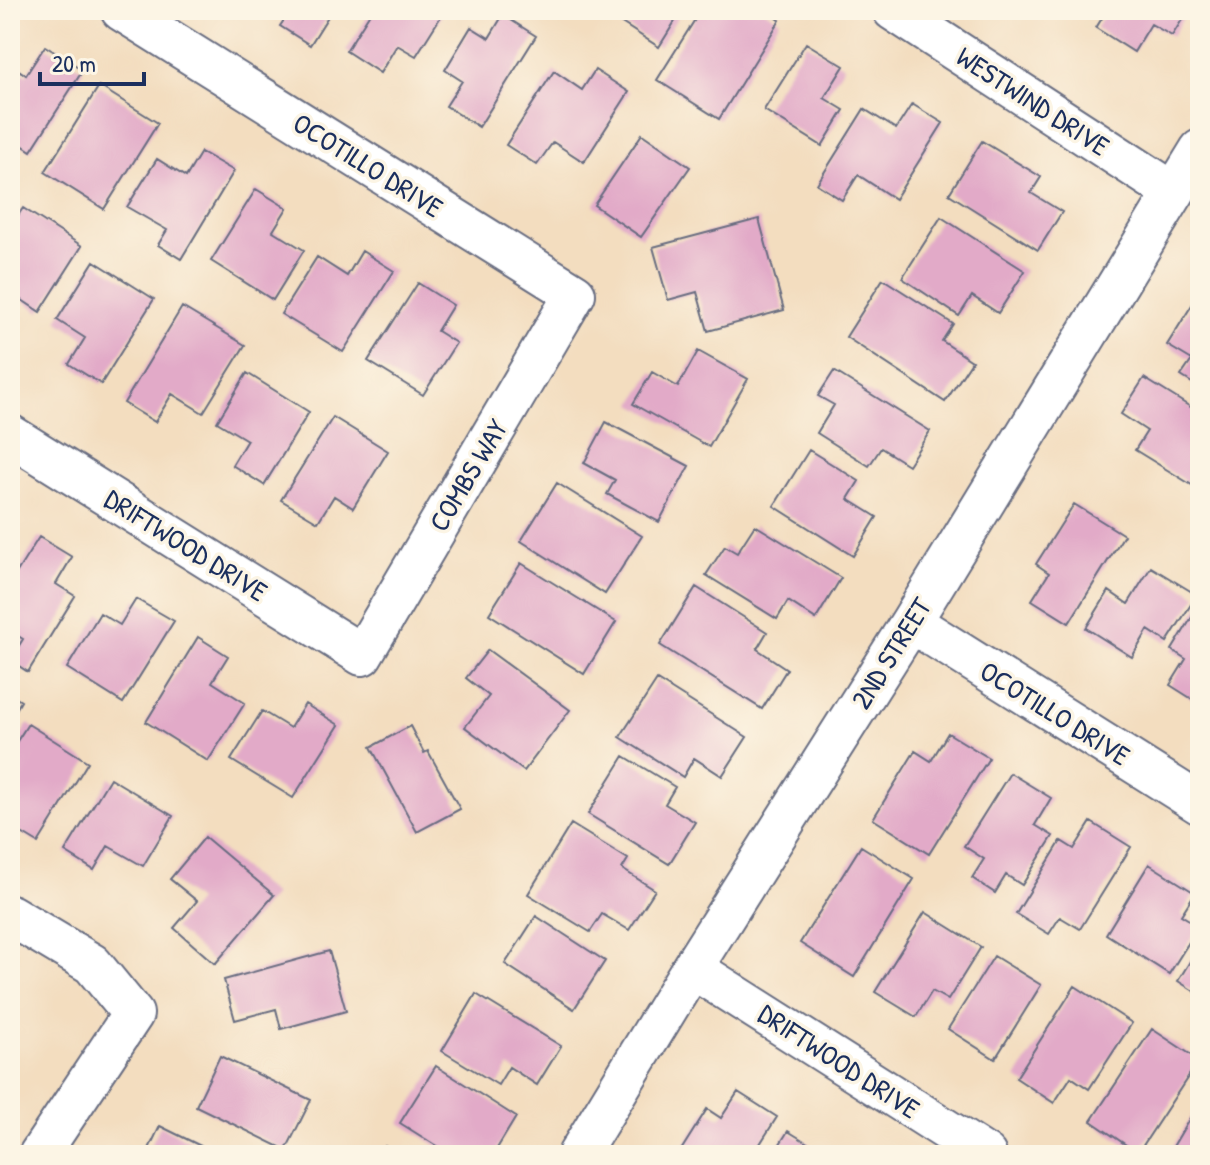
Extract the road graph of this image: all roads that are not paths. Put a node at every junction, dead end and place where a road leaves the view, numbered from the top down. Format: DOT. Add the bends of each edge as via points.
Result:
graph roads {
  1 [pos="121,10"];
  2 [pos="893,10"];
  3 [pos="1200,150"];
  4 [pos="1173,192"];
  5 [pos="575,294"];
  6 [pos="10,435"];
  7 [pos="911,622"];
  8 [pos="362,655"];
  9 [pos="1200,804"];
  10 [pos="10,915"];
  11 [pos="692,968"];
  12 [pos="39,1155"];
  13 [pos="578,1155"];
  14 [pos="986,1155"];
  1 -- 5 [label="street, OCOTILLO DRIVE"];
  2 -- 4 [label="street, WESTWIND DRIVE"];
  3 -- 4 [label="street, 2ND STREET"];
  4 -- 7 [label="street, 2ND STREET"];
  5 -- 8 [label="street, COMBS WAY"];
  6 -- 8 [label="street, DRIFTWOOD DRIVE"];
  7 -- 9 [label="street, OCOTILLO DRIVE"];
  7 -- 11 [label="street, 2ND STREET"];
  10 -- 12 [label="street" via="92,964 133,1014"];
  11 -- 13 [label="street, 2ND STREET"];
  11 -- 14 [label="street, DRIFTWOOD DRIVE"];
}
